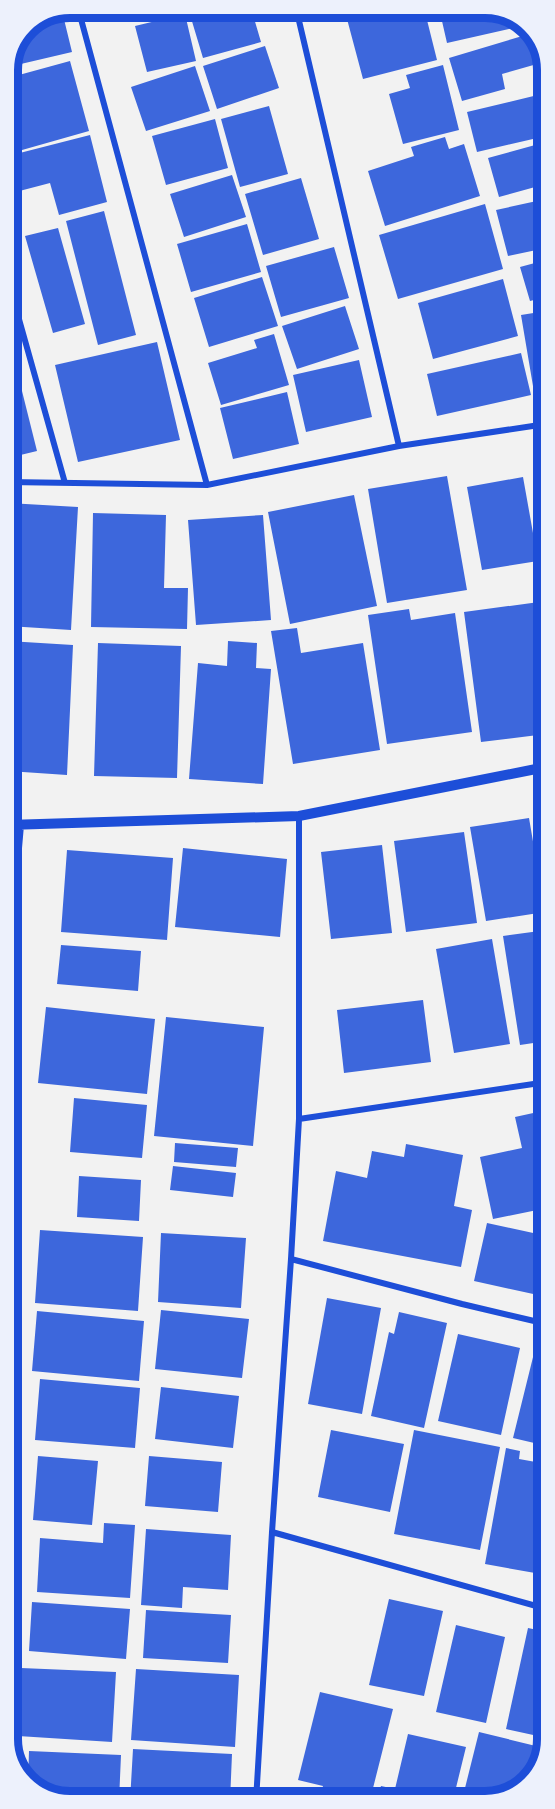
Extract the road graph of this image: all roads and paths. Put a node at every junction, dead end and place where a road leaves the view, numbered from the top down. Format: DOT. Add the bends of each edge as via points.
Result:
graph roads {
  1 [pos="81,18"];
  2 [pos="298,18"];
  3 [pos="18,316"];
  4 [pos="537,425"];
  5 [pos="399,446"];
  6 [pos="18,482"];
  7 [pos="65,483"];
  8 [pos="207,485"];
  9 [pos="537,769"];
  10 [pos="299,816"];
  11 [pos="18,825"];
  12 [pos="537,1083"];
  13 [pos="299,1119"];
  14 [pos="291,1259"];
  15 [pos="537,1322"];
  16 [pos="272,1532"];
  17 [pos="537,1606"];
  18 [pos="257,1791"];
  1 -- 8 [label="street"];
  2 -- 5 [label="street"];
  3 -- 7 [label="street"];
  4 -- 5 [label="street"];
  5 -- 8 [label="street"];
  6 -- 7 [label="street"];
  7 -- 8 [label="street"];
  9 -- 10 [label="street"];
  10 -- 11 [label="street"];
  10 -- 13 [label="street"];
  12 -- 13 [label="street"];
  13 -- 14 [label="street"];
  14 -- 15 [label="street"];
  14 -- 16 [label="street"];
  16 -- 17 [label="street"];
  16 -- 18 [label="street"];
}
